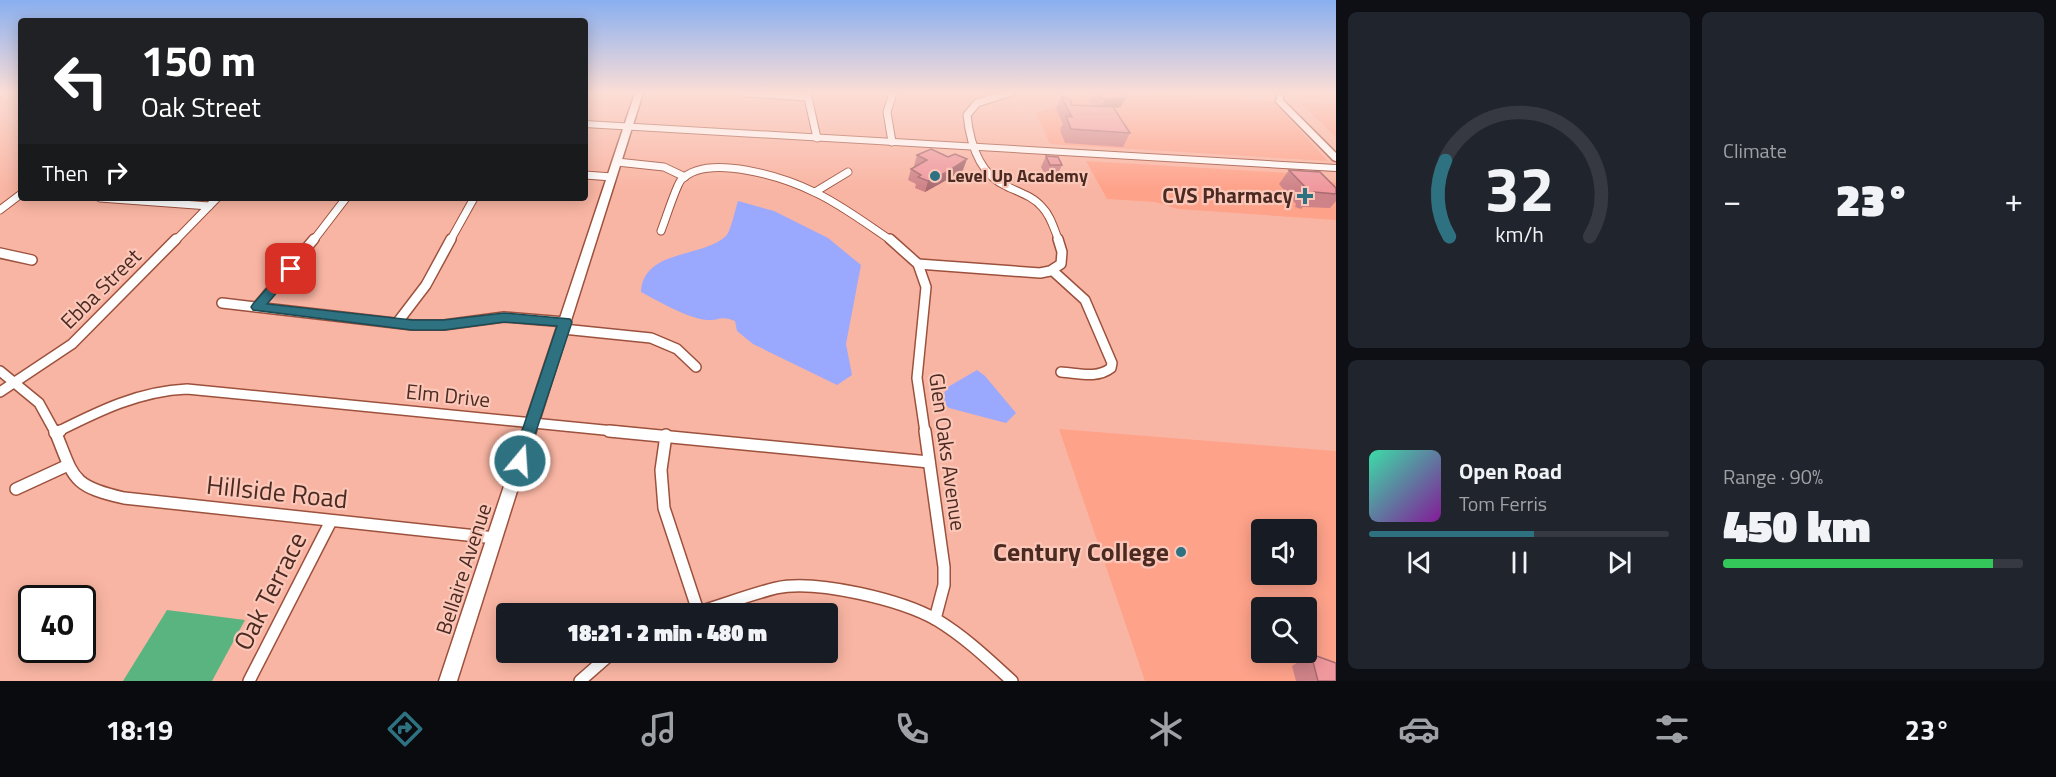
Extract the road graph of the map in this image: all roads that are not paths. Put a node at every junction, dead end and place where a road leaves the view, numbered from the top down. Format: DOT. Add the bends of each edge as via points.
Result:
graph roads {
  1 [pos="596,125"];
  2 [pos="814,125"];
  3 [pos="889,125"];
  4 [pos="969,125"];
  5 [pos="1302,125"];
  6 [pos="1313,125"];
  7 [pos="629,127"];
  8 [pos="817,138"];
  9 [pos="892,142"];
  10 [pos="976,147"];
  11 [pos="1336,148"];
  12 [pos="1336,158"];
  13 [pos="617,162"];
  14 [pos="1336,168"];
  15 [pos="848,172"];
  16 [pos="588,175"];
  17 [pos="612,177"];
  18 [pos="685,177"];
  19 [pos="814,192"];
  20 [pos="18,196"];
  21 [pos="141,201"];
  22 [pos="214,201"];
  23 [pos="344,201"];
  24 [pos="472,201"];
  25 [pos="209,206"];
  26 [pos="0,210"];
  27 [pos="661,231"];
  28 [pos="0,253"];
  29 [pos="32,260"];
  30 [pos="918,264"];
  31 [pos="1053,271"];
  32 [pos="222,303"];
  33 [pos="257,307"];
  34 [pos="397,323"];
  35 [pos="564,325"];
  36 [pos="696,367"];
  37 [pos="0,371"];
  38 [pos="1061,372"];
  39 [pos="15,383"];
  40 [pos="0,392"];
  41 [pos="532,422"];
  42 [pos="55,433"];
  43 [pos="666,435"];
  44 [pos="929,462"];
  45 [pos="66,466"];
  46 [pos="16,489"];
  47 [pos="331,521"];
  48 [pos="495,538"];
  49 [pos="692,603"];
  50 [pos="726,603"];
  51 [pos="935,619"];
  52 [pos="600,663"];
  53 [pos="249,681"];
  54 [pos="448,681"];
  55 [pos="580,681"];
  56 [pos="1012,681"];
  1 -- 7 [label="main road"];
  2 -- 8 [label="street"];
  3 -- 9 [label="street"];
  4 -- 10 [label="street"];
  5 -- 12 [label="street"];
  6 -- 11 [label="street"];
  7 -- 8 [label="main road"];
  7 -- 13 [label="street, Bellaire Avenue"];
  8 -- 9 [label="main road"];
  9 -- 10 [label="main road"];
  10 -- 14 [label="main road"];
  10 -- 31 [label="street" via="981,166 990,177 1035,200 1045,210 1063,251 1062,262"];
  13 -- 17 [label="street, Bellaire Avenue"];
  13 -- 18 [label="street" via="664,167"];
  15 -- 19 [label="street"];
  16 -- 17 [label="street"];
  17 -- 35 [label="street, Bellaire Avenue"];
  18 -- 19 [label="street" via="705,169 732,168"];
  18 -- 27 [label="street" via="678,184"];
  19 -- 30 [label="street" via="891,240"];
  20 -- 26 [label="street"];
  21 -- 25 [label="street"];
  22 -- 25 [label="street, Ebba Street"];
  23 -- 33 [label="street"];
  24 -- 34 [label="street" via="426,285"];
  25 -- 39 [label="street, Ebba Street" via="72,344"];
  28 -- 29 [label="street"];
  30 -- 31 [label="street" via="1032,273"];
  30 -- 44 [label="street, Glen Oaks Avenue" via="926,287 917,378"];
  31 -- 38 [label="street" via="1085,300 1112,363 1102,374"];
  32 -- 33 [label="street"];
  33 -- 34 [label="street"];
  34 -- 35 [label="street" via="444,325 504,317"];
  35 -- 36 [label="street" via="651,338 678,349"];
  35 -- 41 [label="street, Bellaire Avenue"];
  37 -- 39 [label="street"];
  39 -- 40 [label="street, Ebba Street"];
  39 -- 42 [label="street" via="44,408"];
  41 -- 42 [label="street, Elm Drive" via="175,389 134,397"];
  41 -- 43 [label="street, Elm Drive"];
  41 -- 48 [label="street, Bellaire Avenue"];
  42 -- 45 [label="street, Hillside Road"];
  43 -- 44 [label="street, Elm Drive"];
  43 -- 49 [label="street" via="661,471 664,508"];
  44 -- 51 [label="street, Glen Oaks Avenue" via="944,567 944,585"];
  45 -- 46 [label="street"];
  45 -- 47 [label="street, Hillside Road" via="82,484 108,495"];
  47 -- 48 [label="street, Hillside Road"];
  47 -- 53 [label="street, Oak Terrace"];
  48 -- 54 [label="street, Bellaire Avenue"];
  50 -- 51 [label="street" via="777,588 809,586 838,589"];
  51 -- 56 [label="street" via="964,638"];
  52 -- 55 [label="street"];
}
